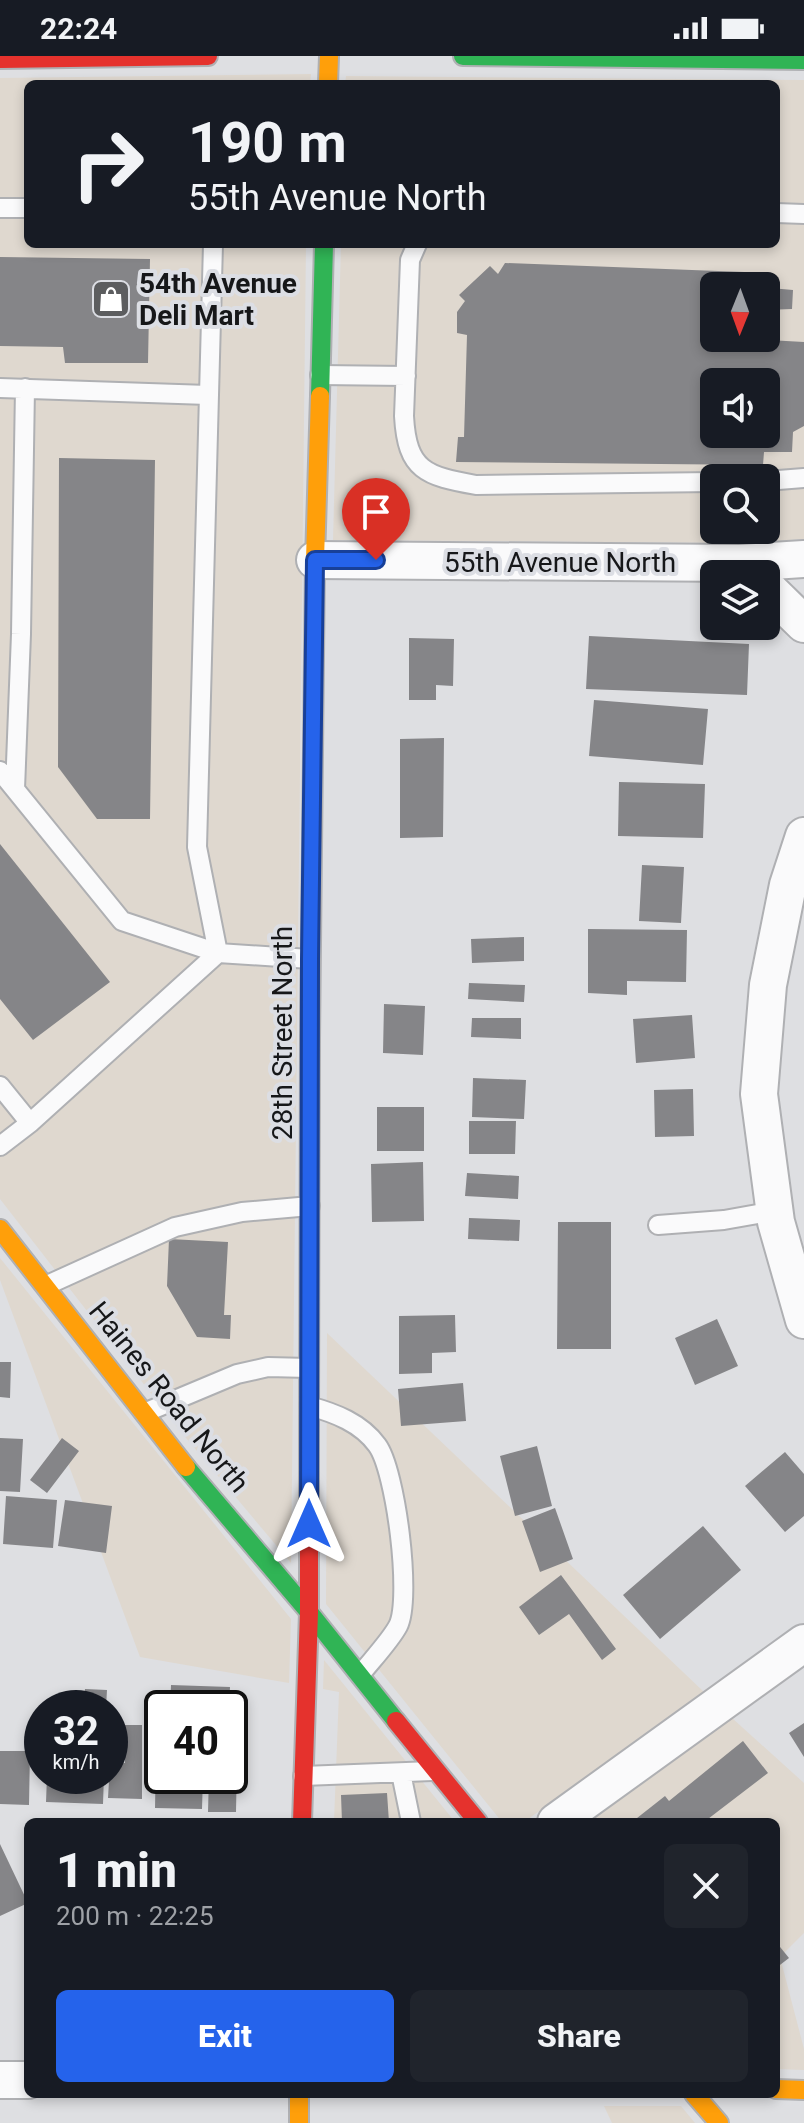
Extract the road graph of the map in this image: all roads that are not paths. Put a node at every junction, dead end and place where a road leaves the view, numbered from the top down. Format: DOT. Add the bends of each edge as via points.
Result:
graph roads {
  1 [pos="208,56"];
  2 [pos="329,56"];
  3 [pos="463,56"];
  4 [pos="0,59"];
  5 [pos="804,60"];
  6 [pos="328,80"];
  7 [pos="0,208"];
  8 [pos="24,208"];
  9 [pos="780,213"];
  10 [pos="804,214"];
  11 [pos="213,248"];
  12 [pos="324,248"];
  13 [pos="415,248"];
  14 [pos="320,375"];
  15 [pos="406,376"];
  16 [pos="0,388"];
  17 [pos="25,388"];
  18 [pos="208,395"];
  19 [pos="804,478"];
  20 [pos="780,480"];
  21 [pos="700,482"];
  22 [pos="804,559"];
  23 [pos="315,560"];
  24 [pos="780,567"];
  25 [pos="700,573"];
  26 [pos="780,601"];
  27 [pos="804,624"];
  28 [pos="0,771"];
  29 [pos="15,789"];
  30 [pos="804,836"];
  31 [pos="218,953"];
  32 [pos="310,959"];
  33 [pos="0,1086"];
  34 [pos="30,1123"];
  35 [pos="0,1146"];
  36 [pos="310,1206"];
  37 [pos="775,1211"];
  38 [pos="658,1225"];
  39 [pos="0,1229"];
  40 [pos="45,1286"];
  41 [pos="804,1320"];
  42 [pos="309,1368"];
  43 [pos="309,1406"];
  44 [pos="144,1413"];
  45 [pos="309,1612"];
  46 [pos="804,1643"];
  47 [pos="360,1675"];
  48 [pos="437,1771"];
  49 [pos="401,1773"];
  50 [pos="303,1776"];
  51 [pos="302,1818"];
  52 [pos="410,1818"];
  53 [pos="475,1818"];
  54 [pos="562,1818"];
  55 [pos="0,2080"];
  56 [pos="24,2080"];
  57 [pos="780,2089"];
  58 [pos="804,2090"];
  59 [pos="299,2098"];
  60 [pos="697,2098"];
  61 [pos="299,2123"];
  62 [pos="719,2123"];
  1 -- 4 [label="street"];
  2 -- 6 [label="street"];
  3 -- 5 [label="street"];
  7 -- 8 [label="lane"];
  9 -- 10 [label="lane"];
  11 -- 18 [label="lane"];
  12 -- 14 [label="street, 28th Street North"];
  13 -- 15 [label="lane" via="410,260"];
  14 -- 15 [label="lane"];
  14 -- 23 [label="street, 28th Street North"];
  15 -- 21 [label="lane" via="405,439 414,462 429,473 476,485"];
  16 -- 17 [label="lane"];
  17 -- 18 [label="lane"];
  17 -- 29 [label="lane"];
  18 -- 31 [label="lane" via="197,847"];
  19 -- 20 [label="lane"];
  22 -- 24 [label="street, 55th Avenue North"];
  23 -- 25 [label="street, 55th Avenue North"];
  23 -- 32 [label="street, 28th Street North"];
  26 -- 27 [label="street"];
  28 -- 29 [label="lane"];
  29 -- 31 [label="lane" via="122,921"];
  30 -- 37 [label="street" via="788,885 768,985 759,1094"];
  31 -- 32 [label="lane"];
  31 -- 34 [label="lane"];
  32 -- 36 [label="street, 28th Street North"];
  33 -- 34 [label="lane"];
  34 -- 35 [label="lane"];
  36 -- 40 [label="lane" via="242,1212 175,1227"];
  36 -- 42 [label="street, 28th Street North"];
  37 -- 38 [label="lane"];
  37 -- 41 [label="street"];
  39 -- 40 [label="street, Haines Road North"];
  40 -- 44 [label="street, Haines Road North"];
  42 -- 43 [label="street, 28th Street North"];
  42 -- 44 [label="lane" via="268,1367 237,1374"];
  43 -- 45 [label="street, 28th Street North"];
  43 -- 47 [label="lane" via="336,1413 360,1428 379,1447 390,1479 404,1563 404,1604 398,1626"];
  44 -- 45 [label="street, Haines Road North"];
  45 -- 47 [label="street, Haines Road North"];
  45 -- 50 [label="street, 28th Street North"];
  46 -- 54 [label="street"];
  47 -- 48 [label="street, Haines Road North"];
  48 -- 49 [label="lane"];
  48 -- 53 [label="street, Haines Road North"];
  49 -- 50 [label="lane"];
  49 -- 52 [label="lane"];
  50 -- 51 [label="street, 28th Street North"];
  55 -- 56 [label="street"];
  57 -- 58 [label="street"];
  59 -- 61 [label="street"];
  60 -- 62 [label="street"];
}
